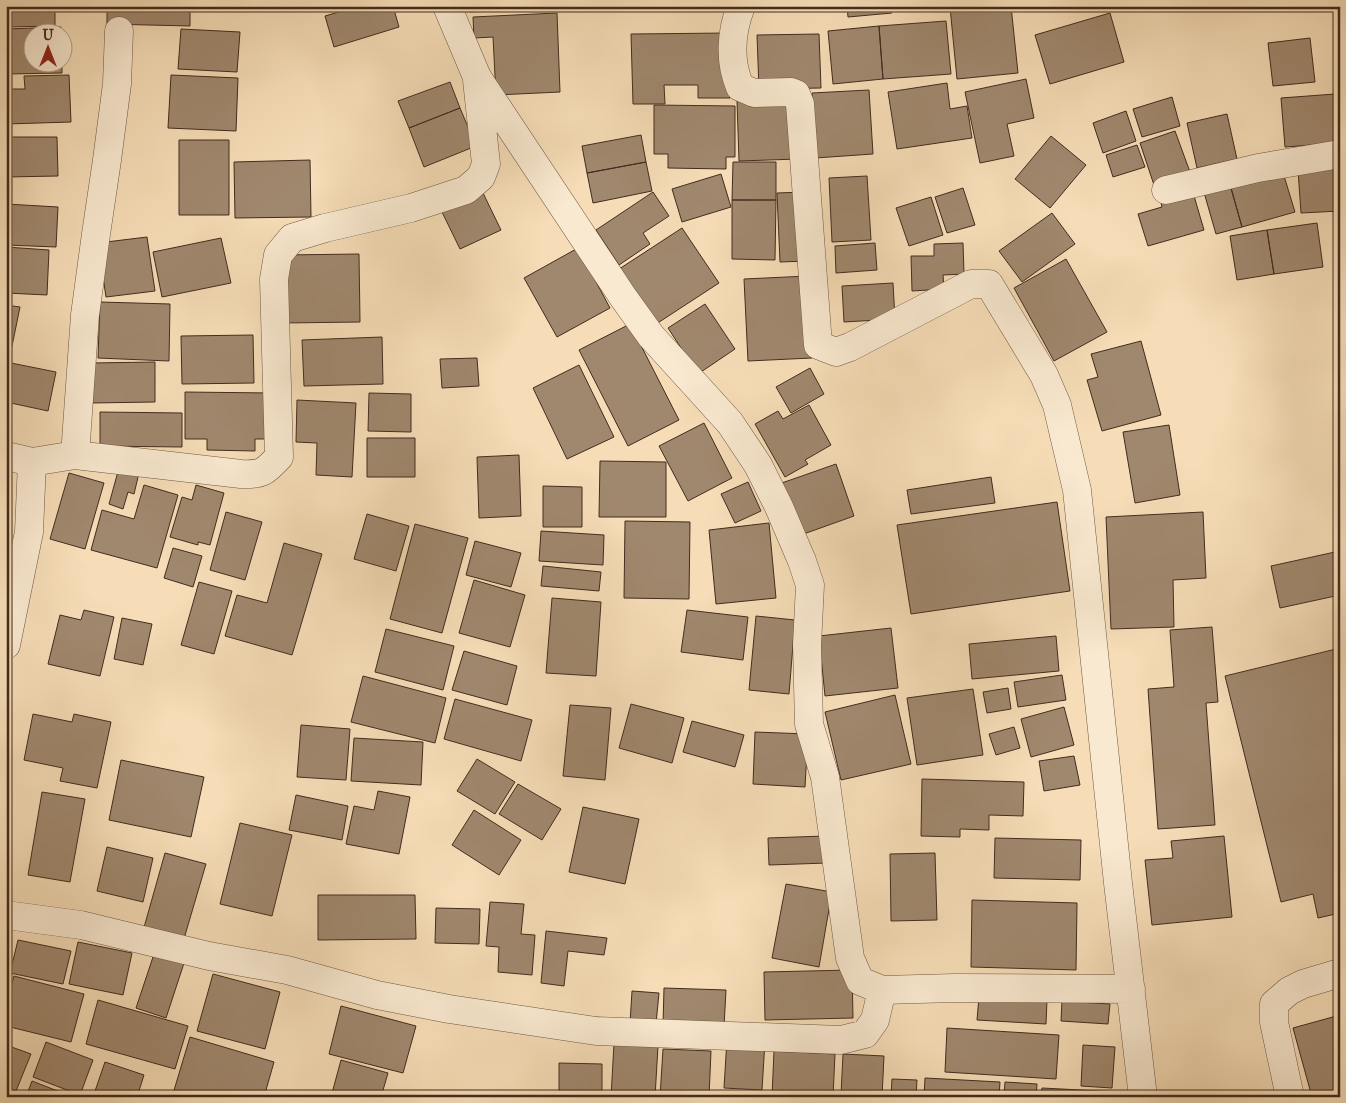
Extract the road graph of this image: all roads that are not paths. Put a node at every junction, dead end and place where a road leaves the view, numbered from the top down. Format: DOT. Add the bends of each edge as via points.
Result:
graph roads {
  1 [pos="447,6"];
  2 [pos="741,6"];
  3 [pos="119,31"];
  4 [pos="477,77"];
  5 [pos="1340,154"];
  6 [pos="1166,190"];
  7 [pos="75,455"];
  8 [pos="19,459"];
  9 [pos="6,645"];
  10 [pos="6,915"];
  11 [pos="1340,974"];
  12 [pos="1130,989"];
  13 [pos="882,990"];
  14 [pos="1143,1097"];
  15 [pos="1290,1097"];
  1 -- 4 [label="street"];
  2 -- 12 [label="street" via="732,41 740,87 754,93 791,92 796,94 800,104 818,345 836,352 971,284 989,284 1044,375 1057,404 1077,490"];
  3 -- 7 [label="street" via="108,160 85,315"];
  4 -- 7 [label="street" via="486,164 481,177 466,190 412,208 292,238 278,255 274,279 279,458 266,471 257,475 241,474"];
  4 -- 13 [label="street" via="651,336 730,422 758,465 779,506 810,585 807,645 809,724 825,777 850,958 860,981"];
  5 -- 6 [label="street" via="1258,168"];
  7 -- 8 [label="street"];
  8 -- 9 [label="street" via="29,532"];
  10 -- 13 [label="street" via="81,925 449,1009 596,1031 841,1040 865,1034 875,1020"];
  11 -- 15 [label="street" via="1303,984 1274,1004 1274,1022"];
  12 -- 13 [label="street"];
  12 -- 14 [label="street"];
}
